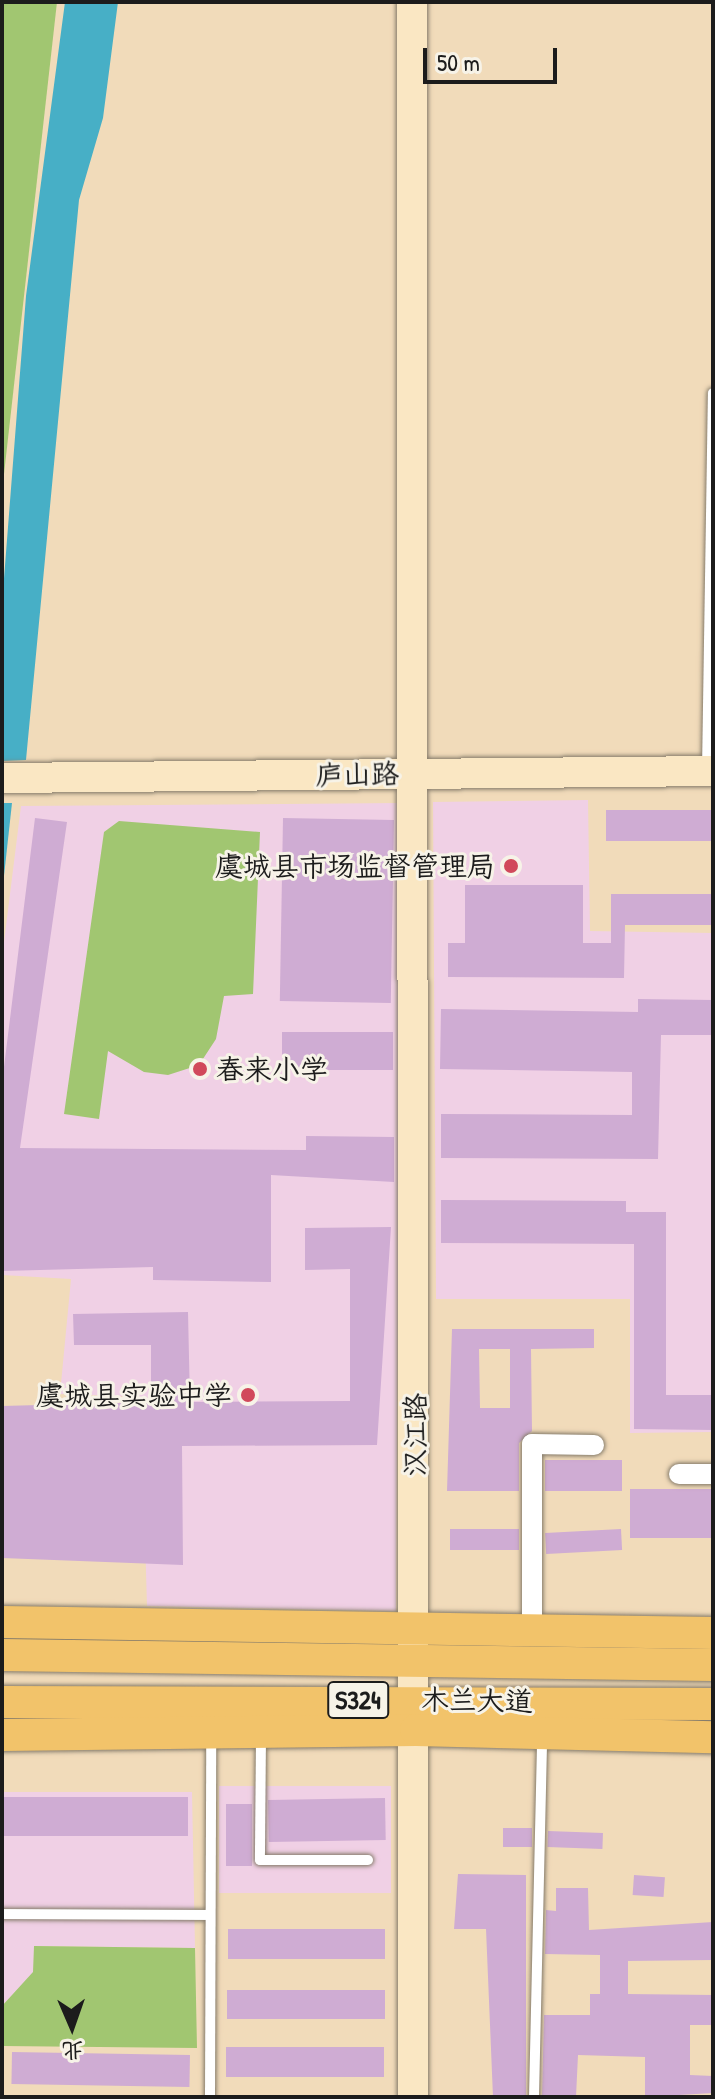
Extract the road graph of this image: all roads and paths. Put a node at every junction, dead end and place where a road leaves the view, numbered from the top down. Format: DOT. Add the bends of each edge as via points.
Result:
graph roads {
  1 [pos="412,2"];
  2 [pos="713,393"];
  3 [pos="710,771"];
  4 [pos="411,773"];
  5 [pos="2,778"];
  6 [pos="594,1445"];
  7 [pos="679,1474"];
  8 [pos="713,1474"];
  9 [pos="2,1622"];
  10 [pos="416,1627"];
  11 [pos="532,1629"];
  12 [pos="713,1633"];
  13 [pos="2,1655"];
  14 [pos="417,1660"];
  15 [pos="713,1665"];
  16 [pos="2,1702"];
  17 [pos="212,1702"];
  18 [pos="713,1704"];
  19 [pos="416,1714"];
  20 [pos="261,1733"];
  21 [pos="542,1733"];
  22 [pos="212,1734"];
  23 [pos="2,1735"];
  24 [pos="713,1737"];
  25 [pos="368,1860"];
  26 [pos="2,1914"];
  27 [pos="209,1915"];
  28 [pos="210,2097"];
  29 [pos="413,2097"];
  30 [pos="534,2097"];
  1 -- 4 [label="street, 汉江路"];
  2 -- 3 [label="lane"];
  3 -- 4 [label="street, 庐山路"];
  4 -- 5 [label="street, 庐山路"];
  4 -- 10 [label="street, 汉江路"];
  6 -- 11 [label="street" via="532,1444"];
  7 -- 8 [label="street"];
  9 -- 10 [label="main road"];
  10 -- 11 [label="main road"];
  10 -- 14 [label="street, 汉江路"];
  11 -- 12 [label="main road"];
  13 -- 14 [label="main road, 木兰大道 / S324"];
  14 -- 15 [label="main road, 木兰大道 / S324"];
  14 -- 19 [label="street, 汉江路"];
  16 -- 17 [label="main road, 木兰大道 / S324"];
  17 -- 19 [label="main road, 木兰大道 / S324"];
  17 -- 22 [label="lane"];
  18 -- 19 [label="main road, 木兰大道 / S324"];
  19 -- 20 [label="main road"];
  19 -- 21 [label="main road"];
  19 -- 29 [label="street, 汉江路"];
  20 -- 22 [label="main road"];
  20 -- 25 [label="lane" via="260,1860"];
  21 -- 24 [label="main road"];
  21 -- 30 [label="lane"];
  22 -- 23 [label="main road"];
  22 -- 27 [label="lane"];
  26 -- 27 [label="lane"];
  27 -- 28 [label="lane"];
}
